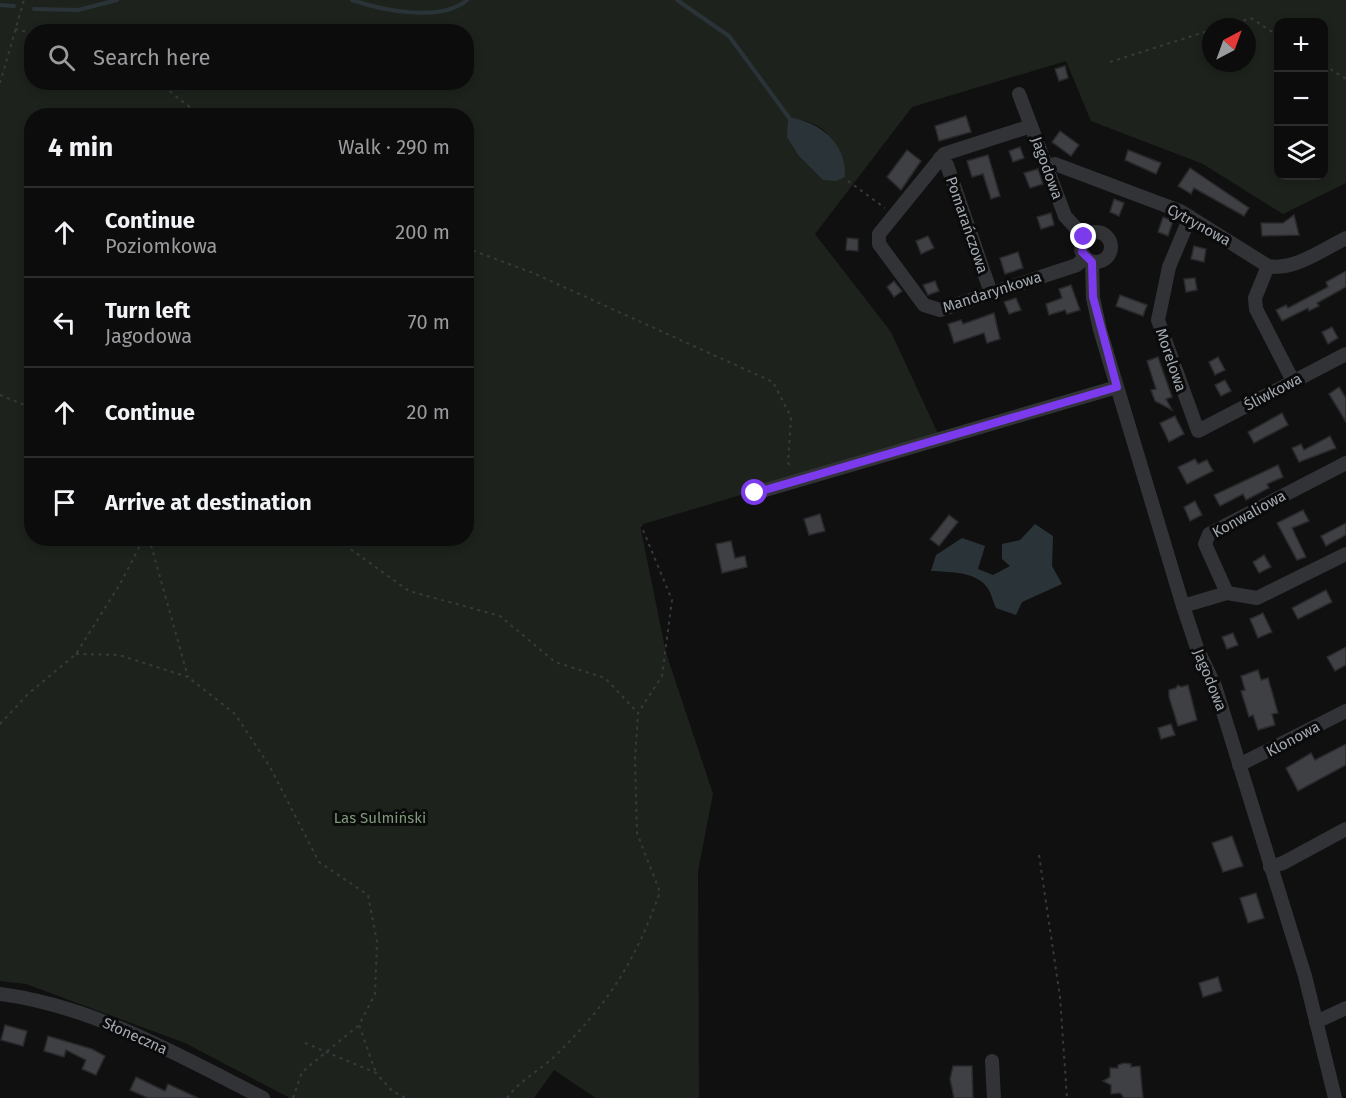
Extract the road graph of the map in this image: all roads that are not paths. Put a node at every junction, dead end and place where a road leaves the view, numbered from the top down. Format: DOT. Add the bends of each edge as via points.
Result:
graph roads {
  1 [pos="1019,94"];
  2 [pos="1031,126"];
  3 [pos="940,158"];
  4 [pos="1047,166"];
  5 [pos="1190,217"];
  6 [pos="1084,237"];
  7 [pos="1346,238"];
  8 [pos="1089,260"];
  9 [pos="1268,266"];
  10 [pos="991,293"];
  11 [pos="1346,354"];
  12 [pos="1293,381"];
  13 [pos="1117,387"];
  14 [pos="1201,430"];
  15 [pos="1346,463"];
  16 [pos="755,493"];
  17 [pos="1346,554"];
  18 [pos="1227,593"];
  19 [pos="1183,606"];
  20 [pos="1346,711"];
  21 [pos="1239,765"];
  22 [pos="1346,829"];
  23 [pos="1270,867"];
  24 [pos="0,994"];
  25 [pos="1346,1008"];
  26 [pos="1316,1022"];
  27 [pos="992,1061"];
  28 [pos="263,1098"];
  29 [pos="994,1098"];
  30 [pos="1335,1098"];
  1 -- 2 [label="street, Jagodowa"];
  2 -- 3 [label="street, Mandarynkowa" via="948,152"];
  2 -- 4 [label="street, Jagodowa"];
  3 -- 10 [label="street, Pomarańczowa" via="947,165"];
  3 -- 10 [label="street, Mandarynkowa" via="879,234 879,244 924,305 940,310"];
  4 -- 5 [label="street, Cytrynowa" via="1055,164"];
  4 -- 6 [label="street, Jagodowa" via="1065,216"];
  5 -- 9 [label="street, Cytrynowa"];
  5 -- 14 [label="street, Morelowa" via="1169,267 1158,320 1196,429"];
  6 -- 8 [label="street" via="1081,247"];
  6 -- 8 [label="street" via="1092,232 1102,233 1111,244 1106,258"];
  7 -- 9 [label="street" via="1296,263"];
  8 -- 10 [label="street, Mandarynkowa"];
  8 -- 13 [label="street, Jagodowa" via="1093,297"];
  9 -- 12 [label="street" via="1255,298 1256,309"];
  11 -- 12 [label="street, Śliwkowa"];
  12 -- 14 [label="street, Śliwkowa"];
  13 -- 16 [label="street"];
  13 -- 19 [label="street, Jagodowa"];
  15 -- 18 [label="street, Konwaliowa" via="1209,534 1204,544"];
  17 -- 18 [label="street" via="1257,598"];
  18 -- 19 [label="street"];
  19 -- 21 [label="street, Jagodowa" via="1215,686"];
  20 -- 21 [label="street, Klonowa"];
  21 -- 23 [label="street, Jagodowa"];
  22 -- 23 [label="street"];
  23 -- 26 [label="street, Jagodowa"];
  24 -- 28 [label="street, Słoneczna" via="97,1019"];
  25 -- 26 [label="street"];
  26 -- 30 [label="street, Jagodowa"];
  27 -- 29 [label="street"];
}
